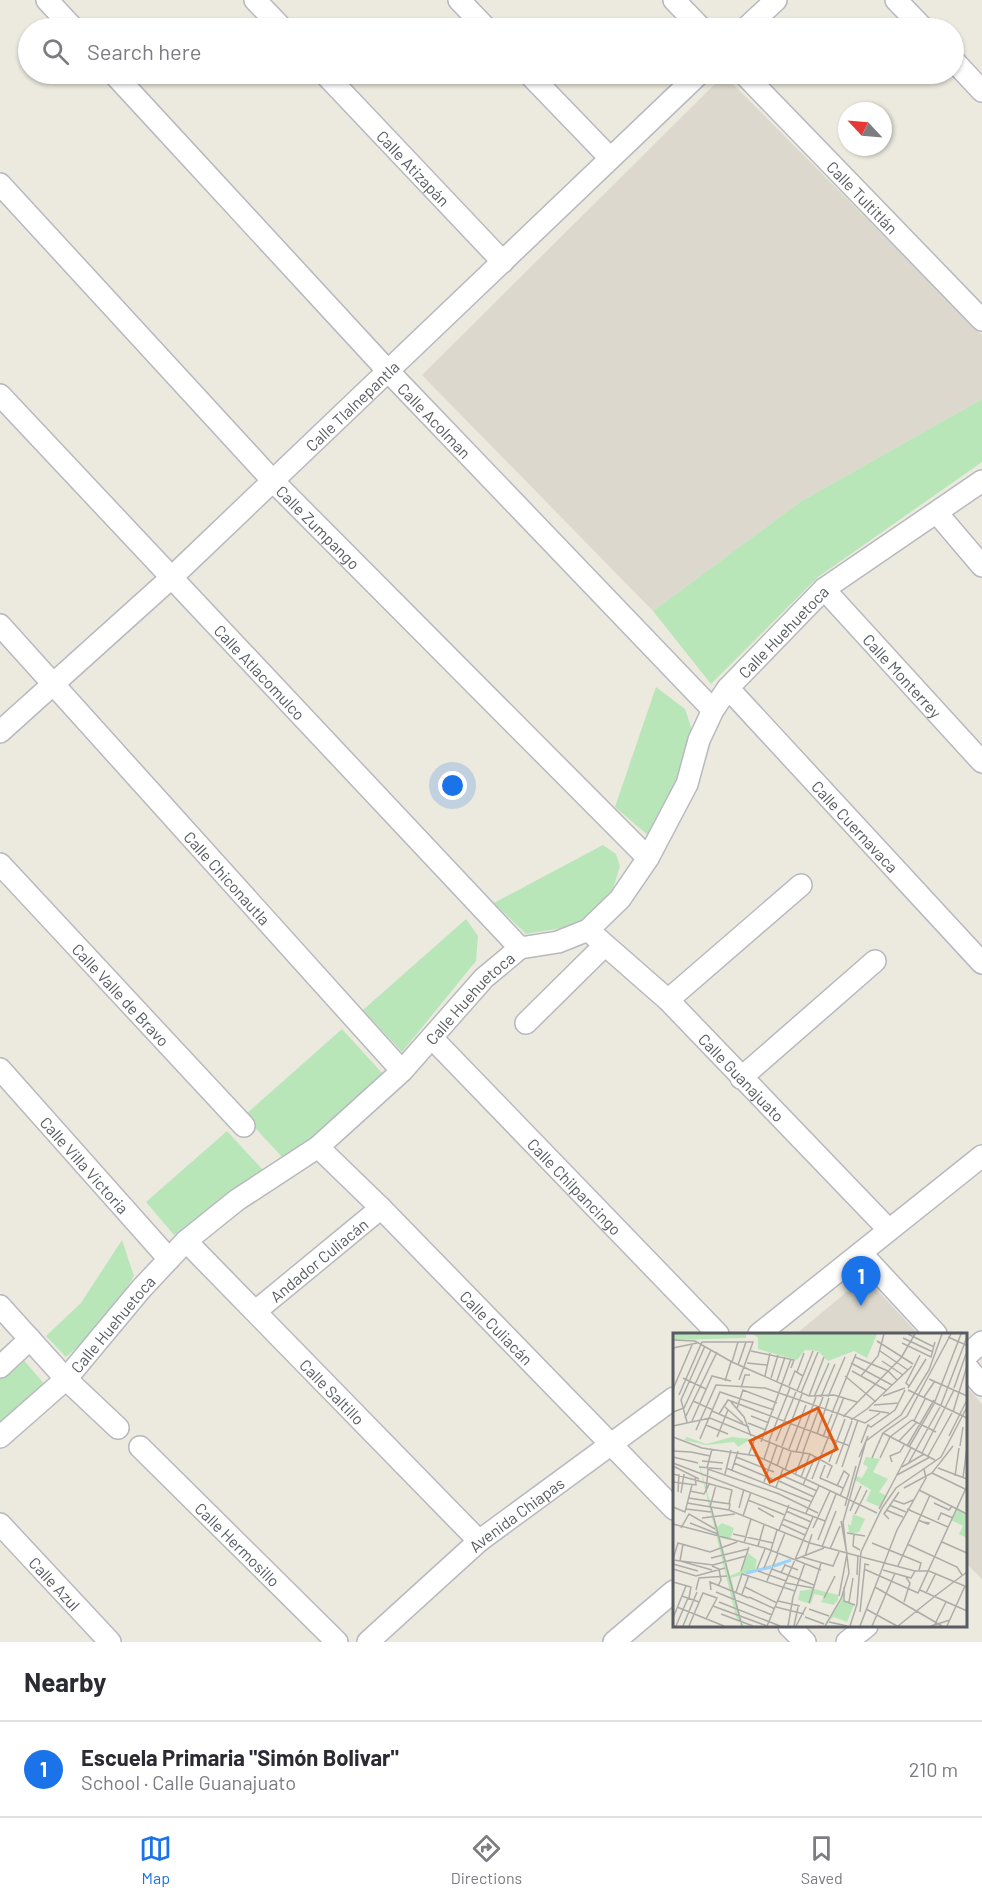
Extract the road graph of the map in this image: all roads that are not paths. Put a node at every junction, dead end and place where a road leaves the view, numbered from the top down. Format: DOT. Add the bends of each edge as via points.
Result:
graph roads {
  1 [pos="47,0"];
  2 [pos="255,0"];
  3 [pos="459,0"];
  4 [pos="674,0"];
  5 [pos="776,0"];
  6 [pos="896,0"];
  7 [pos="64,18"];
  8 [pos="272,18"];
  9 [pos="476,18"];
  10 [pos="691,18"];
  11 [pos="757,18"];
  12 [pos="913,18"];
  13 [pos="964,72"];
  14 [pos="123,84"];
  15 [pos="334,84"];
  16 [pos="539,84"];
  17 [pos="688,84"];
  18 [pos="754,84"];
  19 [pos="982,91"];
  20 [pos="610,158"];
  21 [pos="0,184"];
  22 [pos="503,262"];
  23 [pos="982,320"];
  24 [pos="388,371"];
  25 [pos="0,395"];
  26 [pos="982,481"];
  27 [pos="273,482"];
  28 [pos="937,513"];
  29 [pos="982,566"];
  30 [pos="171,578"];
  31 [pos="824,589"];
  32 [pos="0,625"];
  33 [pos="54,683"];
  34 [pos="728,688"];
  35 [pos="713,710"];
  36 [pos="0,732"];
  37 [pos="982,762"];
  38 [pos="648,858"];
  39 [pos="0,864"];
  40 [pos="801,885"];
  41 [pos="588,930"];
  42 [pos="604,946"];
  43 [pos="520,948"];
  44 [pos="875,961"];
  45 [pos="982,963"];
  46 [pos="668,1000"];
  47 [pos="526,1023"];
  48 [pos="432,1038"];
  49 [pos="0,1069"];
  50 [pos="402,1071"];
  51 [pos="741,1078"];
  52 [pos="244,1126"];
  53 [pos="318,1147"];
  54 [pos="982,1156"];
  55 [pos="381,1208"];
  56 [pos="889,1230"];
  57 [pos="186,1240"];
  58 [pos="861,1253"];
  59 [pos="169,1259"];
  60 [pos="0,1306"];
  61 [pos="256,1311"];
  62 [pos="716,1333"];
  63 [pos="761,1333"];
  64 [pos="934,1333"];
  65 [pos="30,1339"];
  66 [pos="982,1342"];
  67 [pos="967,1355"];
  68 [pos="0,1367"];
  69 [pos="967,1367"];
  70 [pos="66,1379"];
  71 [pos="982,1384"];
  72 [pos="673,1399"];
  73 [pos="118,1428"];
  74 [pos="0,1437"];
  75 [pos="610,1445"];
  76 [pos="140,1447"];
  77 [pos="673,1507"];
  78 [pos="0,1524"];
  79 [pos="479,1541"];
  80 [pos="673,1593"];
  81 [pos="790,1627"];
  82 [pos="866,1627"];
  83 [pos="110,1642"];
  84 [pos="337,1642"];
  85 [pos="368,1642"];
  86 [pos="614,1642"];
  87 [pos="805,1642"];
  88 [pos="847,1642"];
  1 -- 7 [label="street"];
  2 -- 8 [label="street"];
  3 -- 9 [label="street"];
  4 -- 10 [label="street"];
  5 -- 11 [label="street"];
  6 -- 12 [label="street"];
  13 -- 19 [label="street"];
  14 -- 24 [label="street, Calle Acolman"];
  15 -- 22 [label="street, Calle Atizapán"];
  16 -- 20 [label="street"];
  17 -- 20 [label="street, Calle Tlalnepantla"];
  18 -- 23 [label="street, Calle Tultitlán"];
  20 -- 22 [label="street, Calle Tlalnepantla"];
  21 -- 27 [label="street, Calle Zumpango"];
  22 -- 24 [label="street, Calle Tlalnepantla"];
  24 -- 27 [label="street, Calle Tlalnepantla"];
  24 -- 35 [label="street, Calle Acolman"];
  25 -- 30 [label="street, Calle Atlacomulco"];
  26 -- 28 [label="street, Calle Huehuetoca"];
  27 -- 30 [label="street, Calle Tlalnepantla"];
  27 -- 38 [label="street, Calle Zumpango"];
  28 -- 29 [label="street"];
  28 -- 31 [label="street, Calle Huehuetoca"];
  30 -- 33 [label="street, Calle Tlalnepantla"];
  30 -- 43 [label="street, Calle Atlacomulco"];
  31 -- 34 [label="street, Calle Huehuetoca"];
  31 -- 37 [label="street, Calle Monterrey"];
  32 -- 33 [label="street, Calle Chiconautla"];
  33 -- 36 [label="street, Calle Tlalnepantla"];
  33 -- 50 [label="street, Calle Chiconautla"];
  34 -- 35 [label="street, Calle Huehuetoca"];
  34 -- 45 [label="street, Calle Cuernavaca"];
  35 -- 38 [label="street, Calle Huehuetoca" via="699,740 687,784"];
  38 -- 41 [label="street, Calle Huehuetoca" via="620,899"];
  39 -- 52 [label="street, Calle Valle de Bravo"];
  40 -- 46 [label="street"];
  41 -- 42 [label="street, Calle Guanajuato"];
  41 -- 43 [label="street, Calle Huehuetoca" via="558,942"];
  42 -- 46 [label="street, Calle Guanajuato"];
  42 -- 47 [label="street"];
  43 -- 48 [label="street, Calle Huehuetoca" via="484,978"];
  44 -- 51 [label="street"];
  46 -- 51 [label="street, Calle Guanajuato"];
  48 -- 50 [label="street, Calle Huehuetoca"];
  48 -- 62 [label="street, Calle Chilpancingo"];
  49 -- 59 [label="street, Calle Villa Victoria"];
  50 -- 53 [label="street, Calle Huehuetoca"];
  51 -- 56 [label="street, Calle Guanajuato"];
  53 -- 55 [label="street, Calle Culiacán"];
  53 -- 57 [label="street, Calle Huehuetoca" via="237,1200"];
  54 -- 56 [label="street"];
  55 -- 61 [label="street, Andador Culiacán"];
  55 -- 75 [label="street, Calle Culiacán"];
  56 -- 58 [label="street"];
  57 -- 59 [label="street, Calle Huehuetoca"];
  57 -- 61 [label="street, Calle Saltillo"];
  58 -- 63 [label="street"];
  58 -- 64 [label="street"];
  59 -- 70 [label="street, Calle Huehuetoca"];
  60 -- 65 [label="street"];
  61 -- 79 [label="street, Calle Saltillo"];
  65 -- 68 [label="street"];
  65 -- 70 [label="street"];
  66 -- 67 [label="street"];
  69 -- 71 [label="street"];
  70 -- 73 [label="street"];
  70 -- 74 [label="street, Calle Huehuetoca"];
  72 -- 75 [label="street, Avenida Chiapas"];
  75 -- 77 [label="street, Calle Culiacán"];
  75 -- 79 [label="street, Avenida Chiapas"];
  76 -- 84 [label="street, Calle Hermosillo"];
  78 -- 83 [label="street, Calle Azul"];
  79 -- 85 [label="street, Avenida Chiapas"];
  80 -- 86 [label="street"];
  81 -- 87 [label="street"];
  82 -- 88 [label="street"];
}
